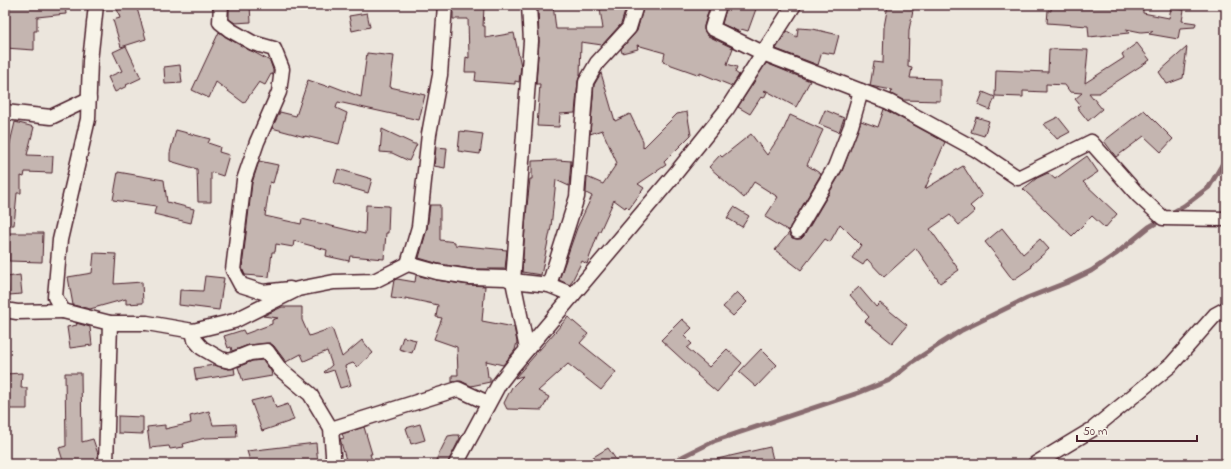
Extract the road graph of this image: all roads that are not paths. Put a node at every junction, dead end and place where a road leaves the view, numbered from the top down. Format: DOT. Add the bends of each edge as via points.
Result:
graph roads {
  1 [pos="96,5"];
  2 [pos="221,5"];
  3 [pos="445,5"];
  4 [pos="529,5"];
  5 [pos="636,5"];
  6 [pos="719,5"];
  7 [pos="794,5"];
  8 [pos="763,53"];
  9 [pos="861,91"];
  10 [pos="89,99"];
  11 [pos="5,112"];
  12 [pos="1226,219"];
  13 [pos="797,231"];
  14 [pos="408,264"];
  15 [pos="514,281"];
  16 [pos="549,285"];
  17 [pos="298,288"];
  18 [pos="573,295"];
  19 [pos="1226,309"];
  20 [pos="5,310"];
  21 [pos="63,311"];
  22 [pos="110,323"];
  23 [pos="193,331"];
  24 [pos="527,349"];
  25 [pos="488,403"];
  26 [pos="331,429"];
  27 [pos="106,464"];
  28 [pos="333,464"];
  29 [pos="456,464"];
  30 [pos="1035,464"];
  1 -- 10 [label="street"];
  2 -- 17 [label="street" via="220,22 253,43 274,49 282,69 278,92 244,180 233,270 241,286 263,292"];
  3 -- 14 [label="street" via="440,75 429,134 419,227"];
  4 -- 15 [label="street" via="531,41"];
  5 -- 16 [label="street" via="629,28 596,63 586,82 577,197"];
  6 -- 8 [label="street" via="712,28"];
  7 -- 8 [label="street"];
  8 -- 9 [label="street"];
  8 -- 18 [label="street" via="728,109"];
  9 -- 12 [label="street" via="889,102 938,128 1018,178 1091,142 1139,196 1163,218"];
  9 -- 13 [label="street" via="835,167"];
  10 -- 11 [label="street" via="51,117"];
  10 -- 21 [label="street" via="88,119 60,240 55,297"];
  14 -- 15 [label="street" via="436,272 470,277 506,278"];
  14 -- 17 [label="street" via="374,280 334,282"];
  15 -- 16 [label="street"];
  15 -- 24 [label="street"];
  16 -- 18 [label="street"];
  17 -- 23 [label="street" via="234,321"];
  18 -- 24 [label="street"];
  19 -- 30 [label="street" via="1215,316 1172,365 1093,429"];
  20 -- 21 [label="street"];
  21 -- 22 [label="street"];
  22 -- 23 [label="street" via="146,323"];
  22 -- 27 [label="street"];
  23 -- 26 [label="street" via="195,340 202,348 221,359 230,361 250,353 267,351 280,369 310,394"];
  24 -- 25 [label="street" via="499,384"];
  25 -- 26 [label="street" via="458,389"];
  25 -- 29 [label="street"];
  26 -- 28 [label="street"];
}
